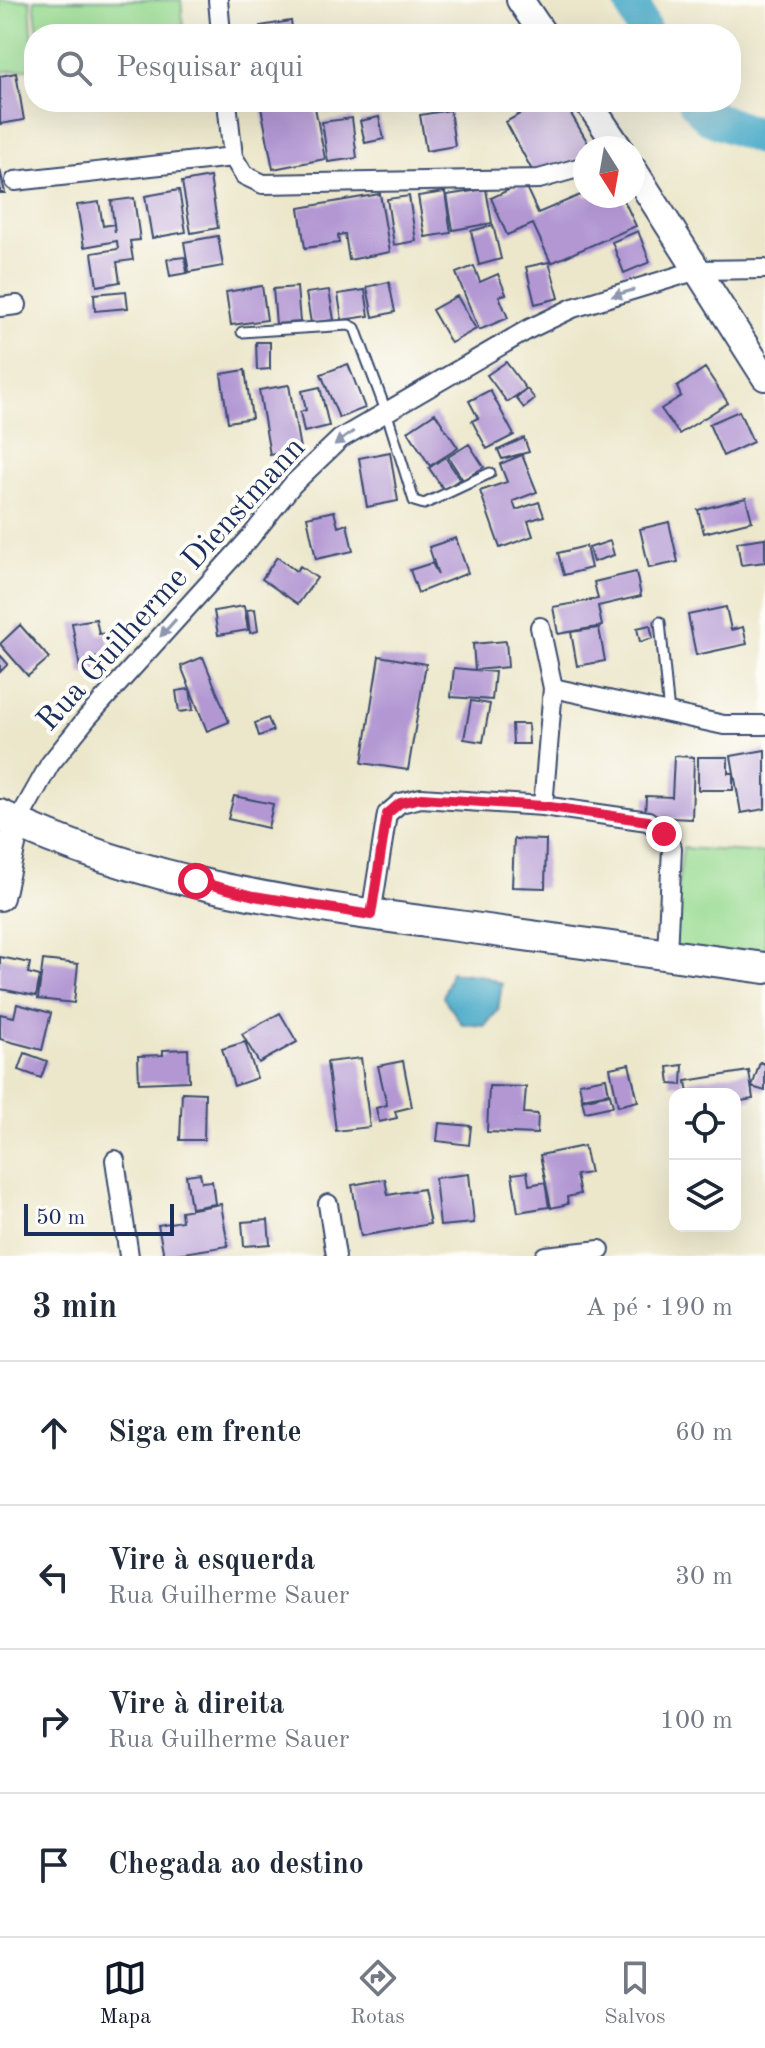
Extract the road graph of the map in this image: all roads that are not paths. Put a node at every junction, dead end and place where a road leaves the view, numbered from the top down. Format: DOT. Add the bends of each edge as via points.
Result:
graph roads {
  1 [pos="218,0"];
  2 [pos="520,0"];
  3 [pos="220,24"];
  4 [pos="536,24"];
  5 [pos="228,112"];
  6 [pos="595,112"];
  7 [pos="611,136"];
  8 [pos="233,157"];
  9 [pos="573,169"];
  10 [pos="15,181"];
  11 [pos="645,188"];
  12 [pos="765,269"];
  13 [pos="698,270"];
  14 [pos="242,332"];
  15 [pos="765,377"];
  16 [pos="386,411"];
  17 [pos="490,473"];
  18 [pos="660,622"];
  19 [pos="540,627"];
  20 [pos="553,688"];
  21 [pos="669,714"];
  22 [pos="765,725"];
  23 [pos="543,806"];
  24 [pos="8,819"];
  25 [pos="1,891"];
  26 [pos="371,915"];
  27 [pos="667,954"];
  28 [pos="765,968"];
  29 [pos="115,1160"];
  30 [pos="328,1204"];
  31 [pos="600,1250"];
  32 [pos="129,1256"];
  33 [pos="336,1256"];
  34 [pos="545,1256"];
  1 -- 3 [label="street"];
  2 -- 4 [label="street"];
  5 -- 8 [label="street"];
  6 -- 7 [label="street"];
  8 -- 9 [label="street" via="244,175 263,184 539,179"];
  8 -- 10 [label="street"];
  11 -- 13 [label="street"];
  12 -- 13 [label="street, Rua Guilherme Dienstmann"];
  13 -- 15 [label="street"];
  13 -- 16 [label="street, Rua Guilherme Dienstmann, one-way" via="573,308"];
  14 -- 16 [label="lane" via="355,328"];
  16 -- 17 [label="lane" via="419,504"];
  16 -- 24 [label="street, Rua Guilherme Dienstmann, one-way" via="340,439 293,484 87,718"];
  18 -- 21 [label="lane"];
  19 -- 20 [label="street"];
  20 -- 21 [label="street"];
  20 -- 23 [label="street"];
  21 -- 22 [label="street" via="724,725"];
  23 -- 26 [label="street" via="421,798 400,803 387,814"];
  23 -- 27 [label="street" via="648,821 664,834 672,848"];
  24 -- 25 [label="street"];
  24 -- 26 [label="main road" via="109,858 186,879"];
  26 -- 27 [label="main road"];
  27 -- 28 [label="main road"];
  29 -- 32 [label="street"];
  30 -- 33 [label="street"];
  31 -- 34 [label="street"];
}
